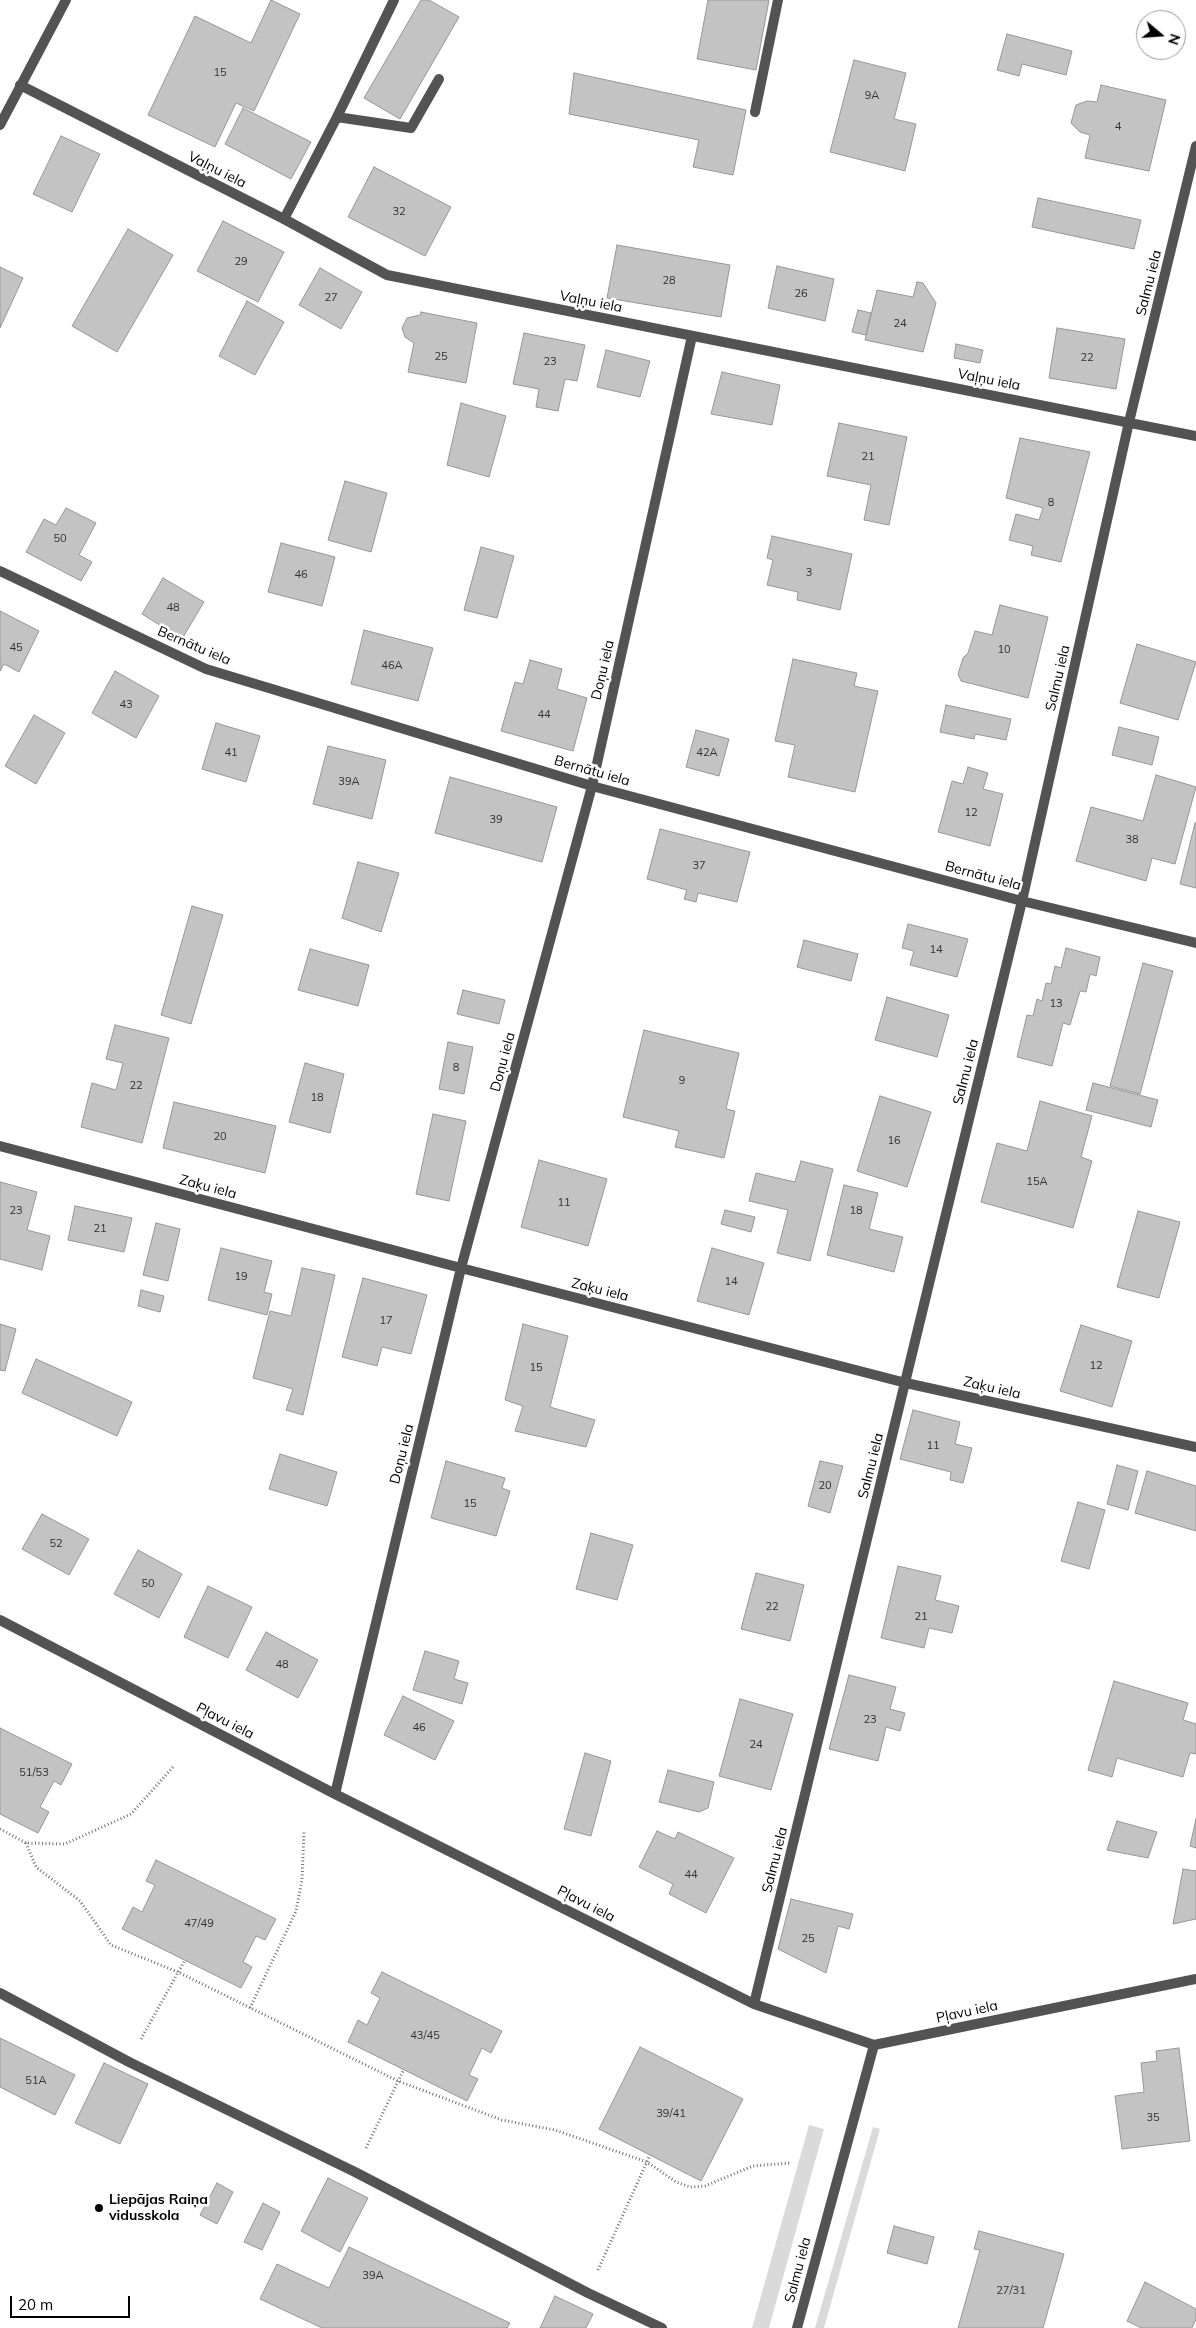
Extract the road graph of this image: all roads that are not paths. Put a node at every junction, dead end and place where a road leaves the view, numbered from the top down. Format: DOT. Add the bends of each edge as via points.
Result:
graph roads {
  1 [pos="66,0"];
  2 [pos="394,0"];
  3 [pos="778,0"];
  4 [pos="439,79"];
  5 [pos="20,85"];
  6 [pos="755,112"];
  7 [pos="336,117"];
  8 [pos="0,126"];
  9 [pos="1196,146"];
  10 [pos="284,219"];
  11 [pos="692,336"];
  12 [pos="1130,422"];
  13 [pos="1196,436"];
  14 [pos="0,571"];
  15 [pos="592,786"];
  16 [pos="1022,901"];
  17 [pos="1196,943"];
  18 [pos="0,1146"];
  19 [pos="461,1268"];
  20 [pos="906,1383"];
  21 [pos="1196,1447"];
  22 [pos="0,1620"];
  23 [pos="335,1794"];
  24 [pos="1196,1979"];
  25 [pos="0,1992"];
  26 [pos="754,2004"];
  27 [pos="874,2045"];
  28 [pos="662,2328"];
  29 [pos="797,2328"];
  1 -- 5 [label="street"];
  2 -- 7 [label="street"];
  3 -- 6 [label="street"];
  4 -- 7 [label="street" via="411,128"];
  5 -- 8 [label="street"];
  5 -- 10 [label="street, Vaļņu iela"];
  7 -- 10 [label="street"];
  9 -- 12 [label="street, Salmu iela"];
  10 -- 11 [label="street, Vaļņu iela" via="387,275"];
  11 -- 12 [label="street, Vaļņu iela"];
  11 -- 15 [label="street, Doņu iela"];
  12 -- 13 [label="street, Vaļņu iela"];
  12 -- 16 [label="street, Salmu iela"];
  14 -- 15 [label="street, Bernātu iela" via="206,669"];
  15 -- 16 [label="street, Bernātu iela"];
  15 -- 19 [label="street, Doņu iela"];
  16 -- 17 [label="street, Bernātu iela"];
  16 -- 20 [label="street, Salmu iela"];
  18 -- 19 [label="street, Zaķu iela"];
  19 -- 20 [label="street, Zaķu iela"];
  19 -- 23 [label="street, Doņu iela"];
  20 -- 21 [label="street, Zaķu iela"];
  20 -- 26 [label="street, Salmu iela"];
  22 -- 23 [label="street, Pļavu iela"];
  23 -- 26 [label="street, Pļavu iela"];
  24 -- 27 [label="street, Pļavu iela"];
  25 -- 28 [label="street" via="129,2062"];
  26 -- 27 [label="street, Pļavu iela"];
  27 -- 29 [label="street, Salmu iela"];
}
